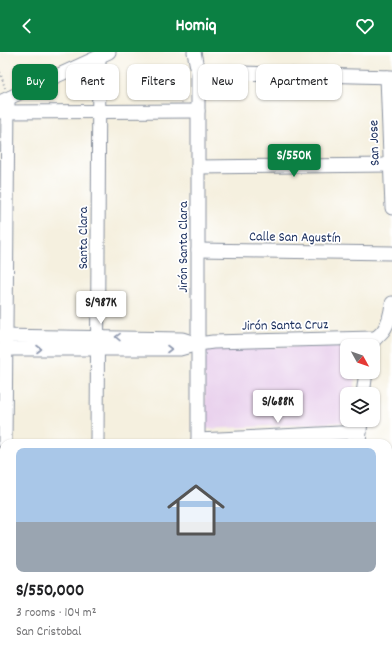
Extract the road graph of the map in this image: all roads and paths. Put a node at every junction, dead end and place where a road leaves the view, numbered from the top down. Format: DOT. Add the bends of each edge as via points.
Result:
graph roads {
  1 [pos="194,52"];
  2 [pos="104,54"];
  3 [pos="0,72"];
  4 [pos="198,72"];
  5 [pos="248,73"];
  6 [pos="389,77"];
  7 [pos="198,100"];
  8 [pos="4,106"];
  9 [pos="198,111"];
  10 [pos="99,112"];
  11 [pos="390,165"];
  12 [pos="198,167"];
  13 [pos="392,208"];
  14 [pos="198,250"];
  15 [pos="392,253"];
  16 [pos="392,303"];
  17 [pos="376,339"];
  18 [pos="3,342"];
  19 [pos="340,342"];
  20 [pos="98,343"];
  21 [pos="198,344"];
  22 [pos="360,432"];
  23 [pos="5,439"];
  24 [pos="97,439"];
  25 [pos="198,439"];
  26 [pos="247,439"];
  1 -- 4 [label="street, Jirón Santa Clara"];
  2 -- 8 [label="street"];
  2 -- 10 [label="street, Santa Clara"];
  3 -- 8 [label="path"];
  5 -- 6 [label="street"];
  6 -- 11 [label="street, San Jose"];
  7 -- 9 [label="street, Jirón Santa Clara"];
  8 -- 10 [label="street"];
  8 -- 18 [label="street"];
  9 -- 10 [label="street"];
  9 -- 12 [label="street, Jirón Santa Clara"];
  10 -- 20 [label="street, Santa Clara"];
  11 -- 12 [label="street"];
  11 -- 13 [label="street, San Jose"];
  12 -- 14 [label="street, Jirón Santa Clara"];
  14 -- 15 [label="street, Calle San Agustín"];
  14 -- 21 [label="street, Jirón Santa Clara"];
  16 -- 17 [label="street" via="388,322"];
  18 -- 20 [label="street, Jirón Santa Cruz"];
  18 -- 23 [label="street"];
  19 -- 21 [label="street, Jirón Santa Cruz"];
  20 -- 21 [label="street, Jirón Santa Cruz" via="182,339"];
  20 -- 24 [label="street, Santa Clara"];
  21 -- 25 [label="street, Jirón Santa Clara"];
  22 -- 26 [label="street"];
}
